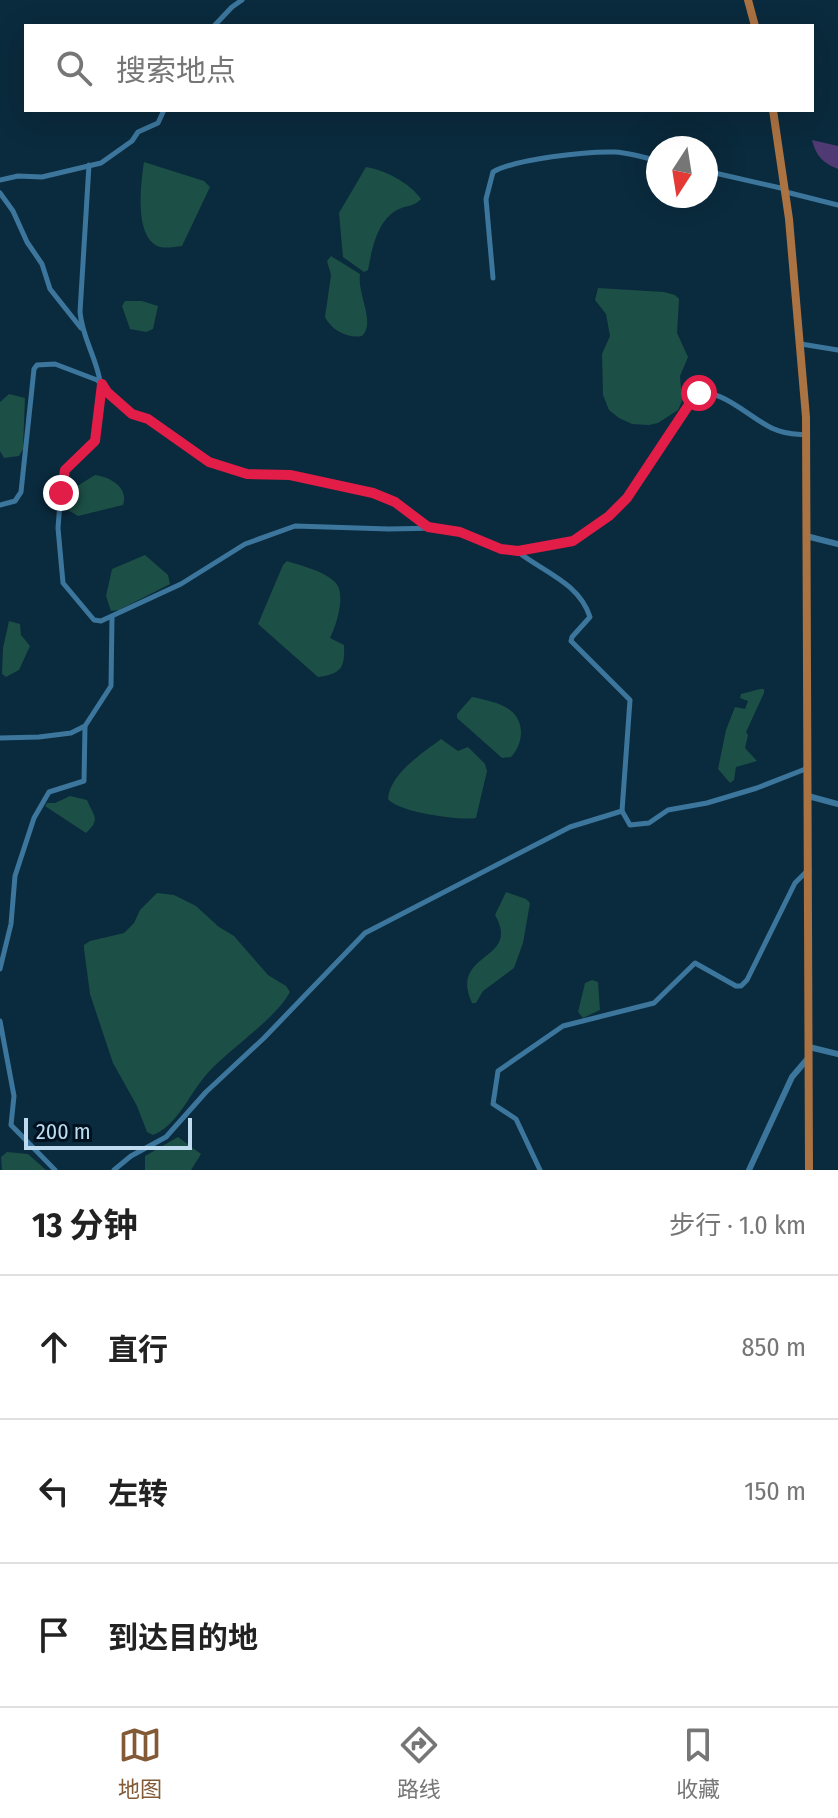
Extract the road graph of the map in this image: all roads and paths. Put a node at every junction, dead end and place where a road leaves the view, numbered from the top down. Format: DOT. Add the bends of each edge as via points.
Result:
graph roads {
  1 [pos="242,0"];
  2 [pos="748,0"];
  3 [pos="216,24"];
  4 [pos="754,24"];
  5 [pos="163,112"];
  6 [pos="773,112"];
  7 [pos="646,158"];
  8 [pos="89,165"];
  9 [pos="718,174"];
  10 [pos="0,180"];
  11 [pos="786,191"];
  12 [pos="0,193"];
  13 [pos="838,205"];
  14 [pos="493,278"];
  15 [pos="82,329"];
  16 [pos="801,344"];
  17 [pos="838,350"];
  18 [pos="101,383"];
  19 [pos="806,435"];
  20 [pos="0,505"];
  21 [pos="428,527"];
  22 [pos="806,536"];
  23 [pos="838,544"];
  24 [pos="518,551"];
  25 [pos="112,617"];
  26 [pos="85,726"];
  27 [pos="0,738"];
  28 [pos="808,768"];
  29 [pos="808,796"];
  30 [pos="838,804"];
  31 [pos="622,811"];
  32 [pos="809,869"];
  33 [pos="0,969"];
  34 [pos="0,1021"];
  35 [pos="809,1047"];
  36 [pos="838,1054"];
  37 [pos="809,1057"];
  38 [pos="811,1169"];
  39 [pos="55,1170"];
  40 [pos="114,1170"];
  41 [pos="540,1170"];
  42 [pos="749,1170"];
  1 -- 3 [label="street"];
  2 -- 4 [label="highway"];
  5 -- 8 [label="street" via="158,123 138,132 101,163"];
  6 -- 11 [label="highway"];
  7 -- 14 [label="street" via="602,153 518,163 493,172 486,199"];
  8 -- 10 [label="street" via="42,177"];
  8 -- 15 [label="street"];
  9 -- 11 [label="street"];
  11 -- 13 [label="street"];
  11 -- 16 [label="highway"];
  12 -- 15 [label="street" via="44,268 50,289"];
  15 -- 18 [label="street"];
  16 -- 17 [label="street"];
  16 -- 19 [label="highway"];
  18 -- 20 [label="street" via="60,365 35,367 21,492 15,501"];
  18 -- 21 [label="street" via="132,414 148,419 209,462 247,474 290,475 373,493"];
  18 -- 25 [label="street" via="95,441 62,477 58,528 64,587 94,620"];
  19 -- 22 [label="highway"];
  19 -- 24 [label="street" via="777,431 715,393 699,393 609,516 573,541"];
  21 -- 24 [label="street"];
  21 -- 25 [label="street" via="282,529"];
  22 -- 23 [label="street"];
  22 -- 28 [label="highway"];
  24 -- 31 [label="street" via="574,590 590,617 571,641 630,700"];
  25 -- 26 [label="street" via="111,686"];
  26 -- 27 [label="street" via="60,734"];
  26 -- 33 [label="street" via="84,781 49,792 34,818 14,880"];
  28 -- 29 [label="highway"];
  28 -- 31 [label="street" via="757,788 668,810 649,823 630,825"];
  29 -- 30 [label="street"];
  29 -- 32 [label="highway"];
  31 -- 40 [label="street" via="561,831 365,933 166,1137"];
  32 -- 35 [label="highway"];
  32 -- 41 [label="street" via="795,883 741,986 695,963 654,1003 563,1026 498,1071 493,1104 516,1119"];
  34 -- 39 [label="street" via="14,1092 11,1125"];
  35 -- 36 [label="street"];
  35 -- 37 [label="highway"];
  37 -- 38 [label="highway"];
  37 -- 42 [label="street" via="792,1077"];
}
